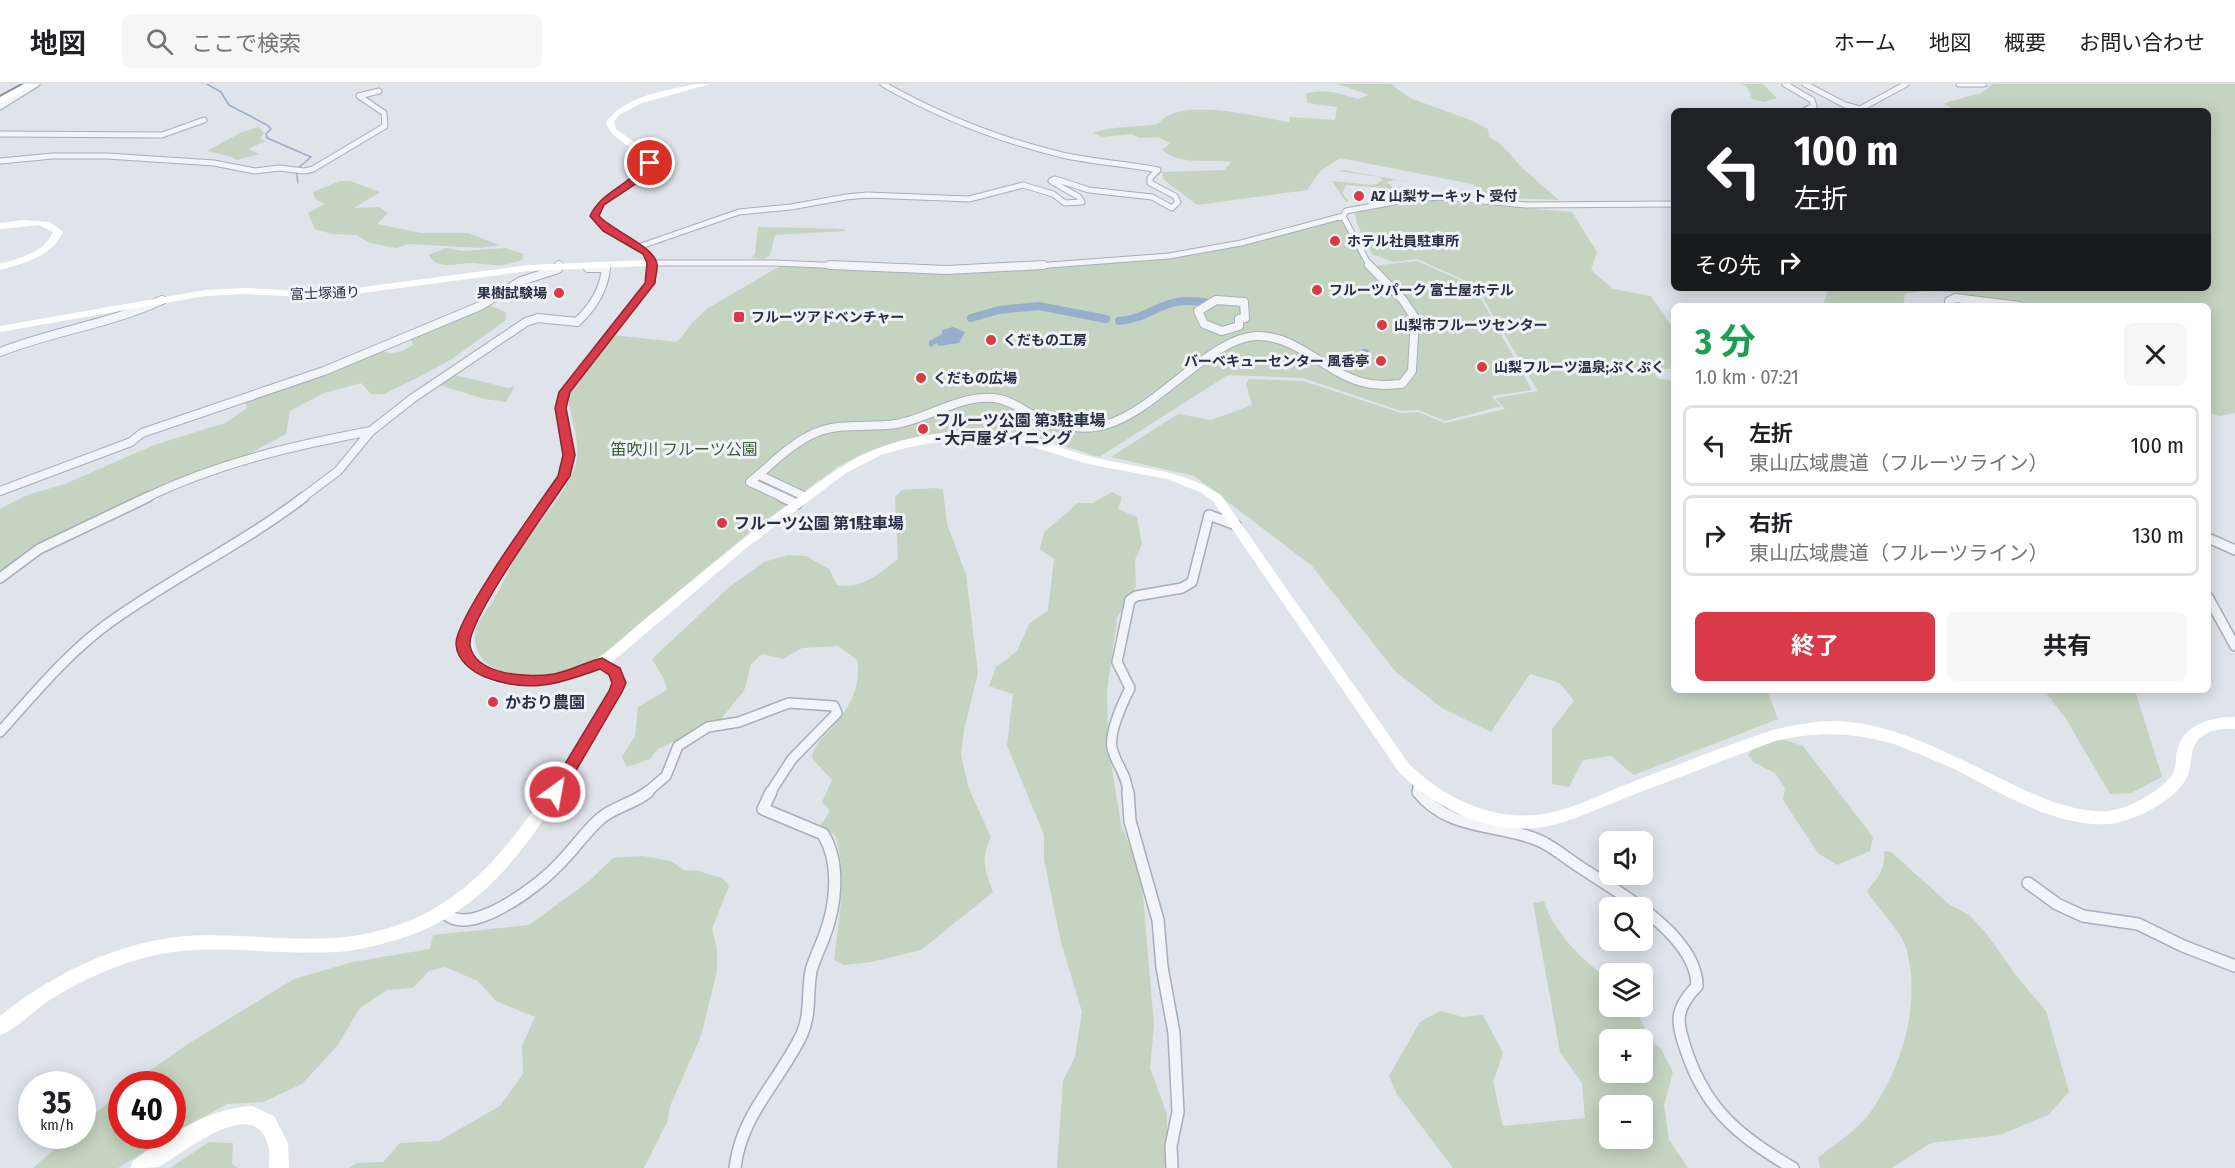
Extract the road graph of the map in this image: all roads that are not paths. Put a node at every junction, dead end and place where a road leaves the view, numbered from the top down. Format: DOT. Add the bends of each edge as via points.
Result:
graph roads {
  1 [pos="16,84"];
  2 [pos="31,84"];
  3 [pos="37,84"];
  4 [pos="706,84"];
  5 [pos="883,84"];
  6 [pos="1785,84"];
  7 [pos="1805,84"];
  8 [pos="1906,84"];
  9 [pos="1959,84"];
  10 [pos="1984,84"];
  11 [pos="379,91"];
  12 [pos="2,93"];
  13 [pos="0,101"];
  14 [pos="0,107"];
  15 [pos="1812,108"];
  16 [pos="1853,108"];
  17 [pos="1864,108"];
  18 [pos="204,120"];
  19 [pos="0,134"];
  20 [pos="0,161"];
  21 [pos="1671,204"];
  22 [pos="1343,216"];
  23 [pos="0,226"];
  24 [pos="641,246"];
  25 [pos="652,263"];
  26 [pos="0,267"];
  27 [pos="559,267"];
  28 [pos="164,298"];
  29 [pos="1950,303"];
  30 [pos="1996,303"];
  31 [pos="1199,318"];
  32 [pos="0,329"];
  33 [pos="0,352"];
  34 [pos="371,431"];
  35 [pos="759,476"];
  36 [pos="0,491"];
  37 [pos="801,501"];
  38 [pos="1239,527"];
  39 [pos="2211,539"];
  40 [pos="2235,550"];
  41 [pos="0,578"];
  42 [pos="2211,602"];
  43 [pos="2235,646"];
  44 [pos="602,663"];
  45 [pos="2235,723"];
  46 [pos="0,732"];
  47 [pos="1418,784"];
  48 [pos="2028,884"];
  49 [pos="445,914"];
  50 [pos="2235,966"];
  51 [pos="0,1027"];
  52 [pos="140,1168"];
  53 [pos="279,1168"];
  54 [pos="735,1168"];
  55 [pos="1172,1168"];
  56 [pos="1793,1168"];
  1 -- 12 [label="highway"];
  2 -- 13 [label="highway"];
  3 -- 14 [label="street"];
  4 -- 24 [label="street" via="636,103 611,118 612,130 644,153 650,163 640,178 600,203 594,216 606,229"];
  5 -- 24 [label="street" via="975,127 1031,146 1062,155 1158,170 1150,183 1175,196 1178,202 1172,208 1152,197 1089,190 1062,179 1051,181 1082,202 1065,203 1053,194 1023,185 969,199 867,195 739,212"];
  6 -- 15 [label="street" via="1815,103"];
  7 -- 16 [label="street"];
  8 -- 17 [label="street" via="1881,93"];
  9 -- 10 [label="street"];
  11 -- 20 [label="street" via="358,96 384,113 385,126 304,172 282,168 251,171 221,164 119,156 59,154"];
  18 -- 19 [label="street" via="162,135"];
  21 -- 22 [label="street" via="1526,205 1424,198 1346,211"];
  22 -- 25 [label="street" via="1241,243 1170,256 1006,268"];
  22 -- 35 [label="street" via="1370,267 1415,318 1412,371 1402,384 1385,388 1362,384 1282,339 1253,336 1226,346 1139,410 1107,425 1061,425 1012,402 975,398 950,404 917,420 846,425 821,431"];
  23 -- 26 [label="street" via="37,223 58,232 53,244"];
  24 -- 25 [label="street"];
  25 -- 27 [label="street, 富士塚通り"];
  25 -- 44 [label="street" via="646,290 564,392 560,408 569,455 564,476 484,596 463,644 468,658 478,668 504,679 557,679"];
  27 -- 28 [label="street, 富士塚通り" via="334,294 233,291"];
  27 -- 34 [label="street" via="606,268 595,303 577,322 537,318 526,322"];
  27 -- 36 [label="street" via="521,281 480,306 324,371 142,433 132,442"];
  28 -- 32 [label="street, 富士塚通り"];
  28 -- 33 [label="street" via="140,312"];
  29 -- 30 [label="street" via="1955,298"];
  31 -- 31 [label="street" via="1198,311 1216,300 1244,302 1245,318 1239,318 1239,326 1228,332 1210,328"];
  34 -- 41 [label="street" via="278,450 184,479 39,549"];
  34 -- 46 [label="street" via="338,471 303,500 112,620 65,661"];
  35 -- 37 [label="street"];
  35 -- 37 [label="street" via="750,482"];
  37 -- 38 [label="street" via="842,470 877,453 944,436 995,434 1189,482 1216,498"];
  37 -- 44 [label="street" via="674,600"];
  38 -- 47 [label="street"];
  38 -- 55 [label="street" via="1209,515 1192,582 1130,600 1117,658 1130,688 1120,707 1112,747 1127,779 1130,821 1158,920 1174,1033 1178,1112 1171,1146"];
  39 -- 40 [label="street"];
  42 -- 43 [label="street"];
  44 -- 49 [label="street" via="615,672 619,683 555,792 494,876"];
  45 -- 47 [label="street" via="2204,727 2188,738 2182,774 2128,813 2102,817 2069,813 2033,801 1872,730 1825,725 1773,736 1542,820 1481,817 1459,809"];
  47 -- 56 [label="street" via="1418,794 1442,812 1468,824 1538,840 1650,912 1687,954 1698,973 1697,986 1680,1005 1679,1014 1682,1036 1703,1090 1717,1112 1734,1128"];
  48 -- 50 [label="street" via="2083,916 2138,924"];
  49 -- 51 [label="street" via="409,930 363,942 181,944 134,952 82,971 33,1000"];
  49 -- 54 [label="street" via="467,921 514,900 562,863 601,818 638,800 666,776 678,746 708,727 739,722 789,703 834,706 837,713 792,759 764,803 767,812 823,834 835,864 830,918 812,967 803,1033 742,1131"];
  52 -- 53 [label="street" via="203,1126 236,1116 254,1116 266,1123 277,1139"];
}
